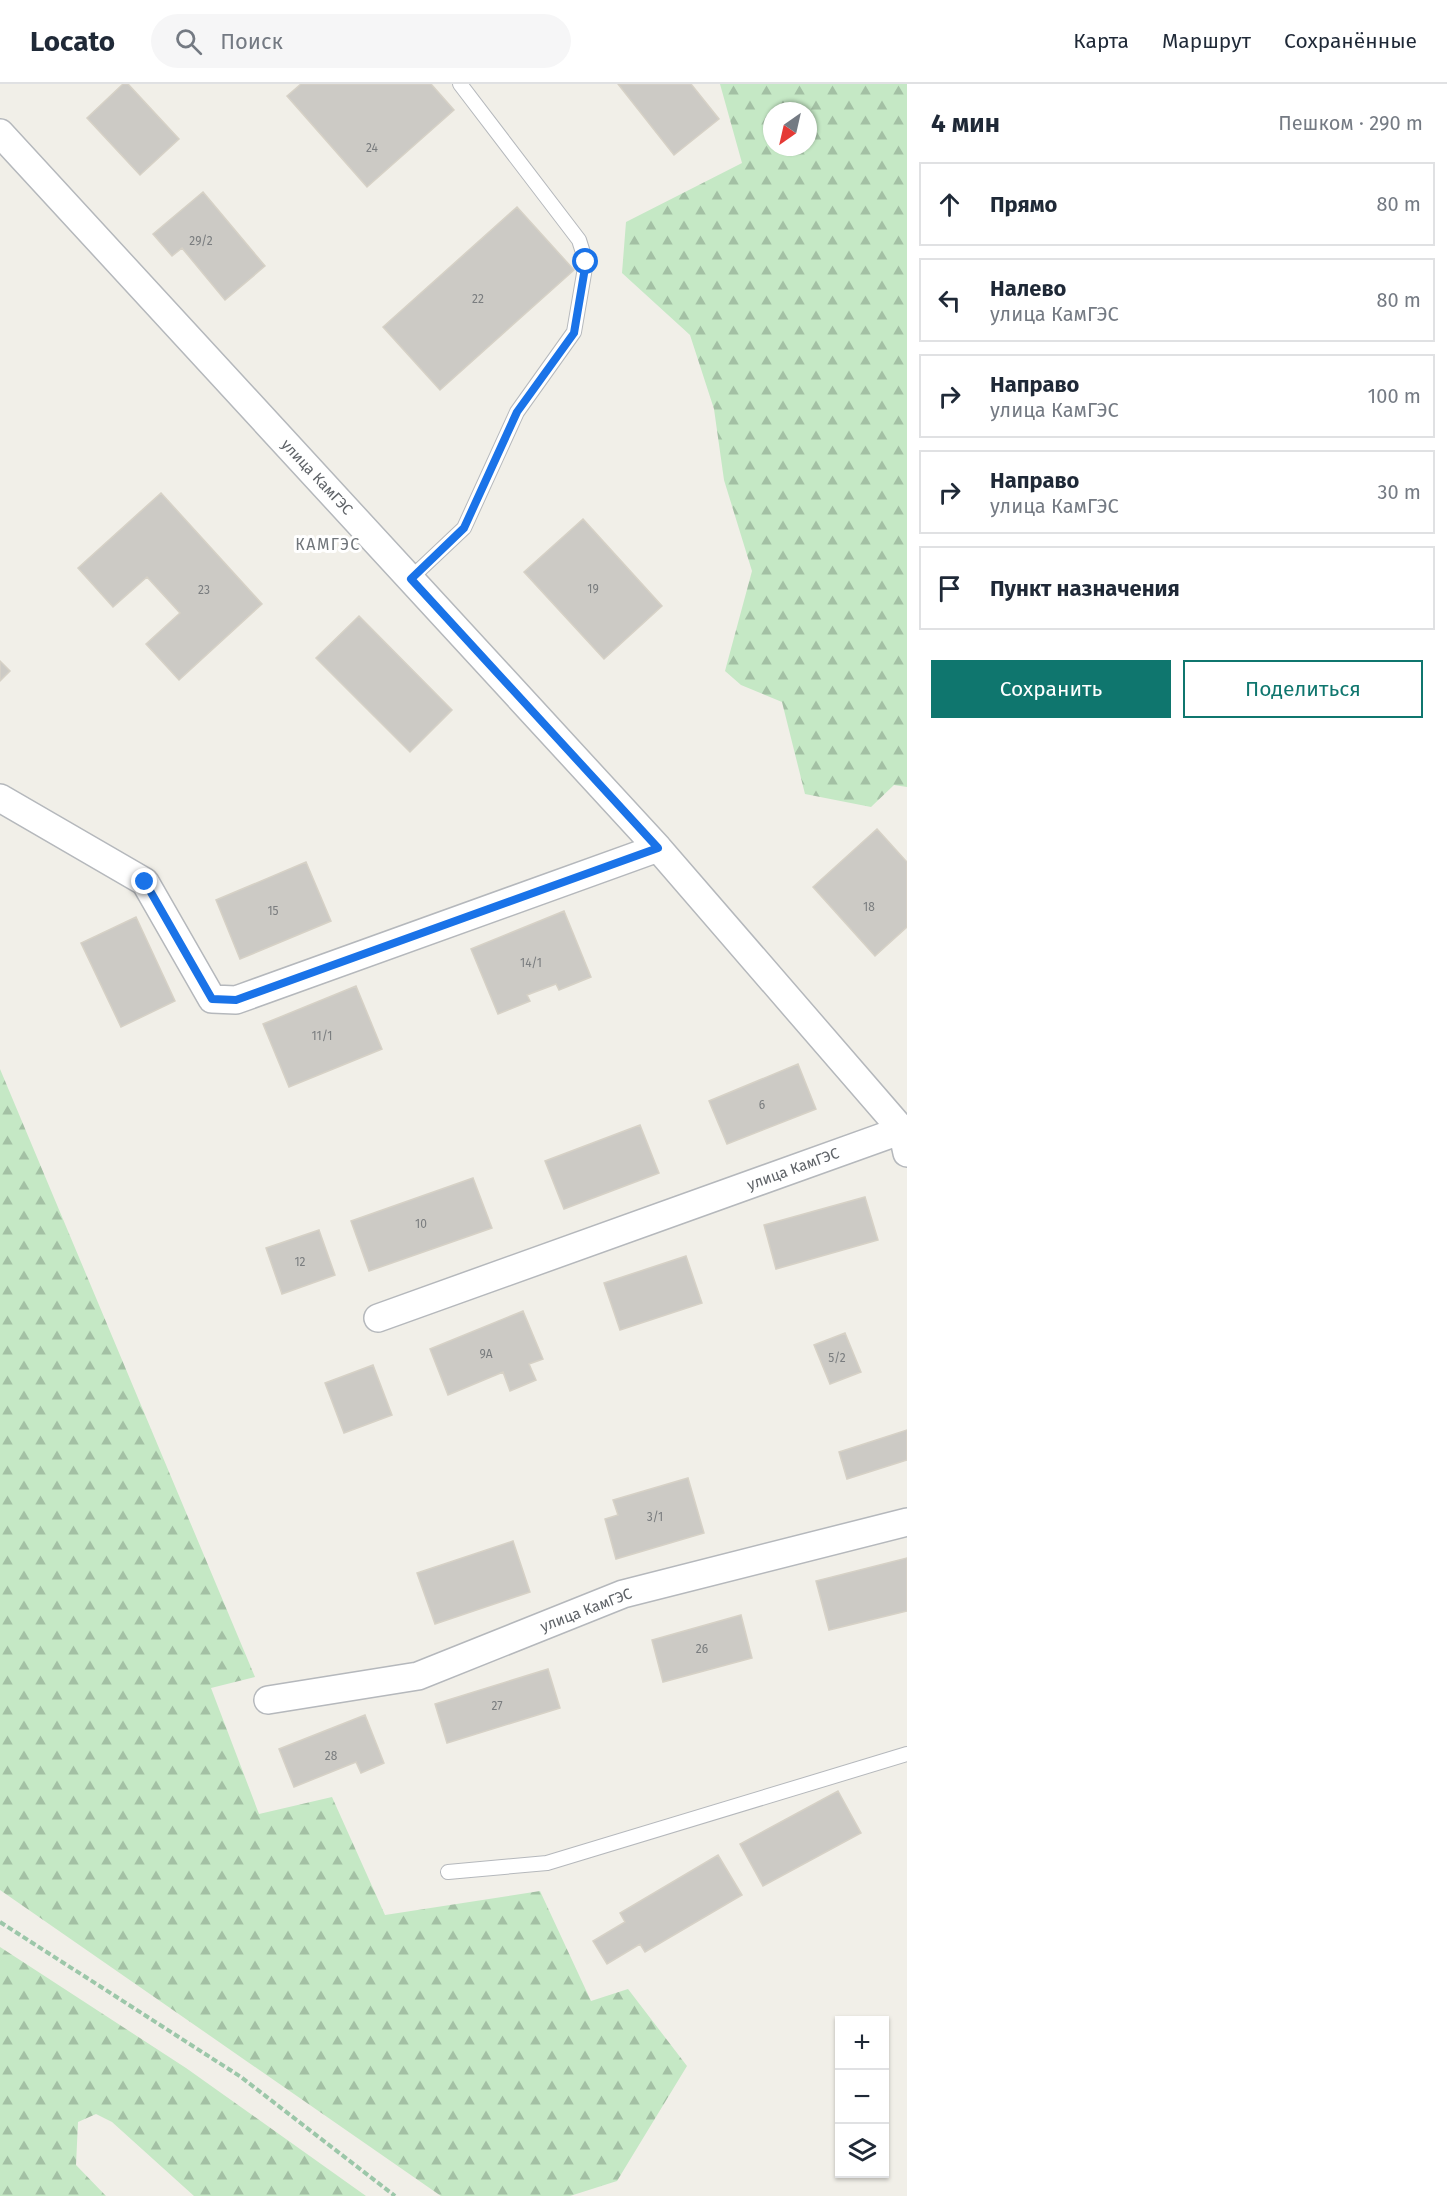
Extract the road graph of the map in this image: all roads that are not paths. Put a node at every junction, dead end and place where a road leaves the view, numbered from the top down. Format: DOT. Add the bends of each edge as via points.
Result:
graph roads {
  1 [pos="460,84"];
  2 [pos="0,133"];
  3 [pos="411,579"];
  4 [pos="0,798"];
  5 [pos="658,848"];
  6 [pos="905,1141"];
  7 [pos="378,1318"];
  8 [pos="907,1522"];
  9 [pos="268,1701"];
  10 [pos="907,1754"];
  11 [pos="448,1872"];
  1 -- 3 [label="lane" via="579,240 586,262 574,333 517,412 464,528"];
  2 -- 3 [label="street, улица КамГЭС"];
  3 -- 5 [label="street, улица КамГЭС"];
  4 -- 5 [label="street" via="145,882 212,999 236,1000"];
  5 -- 6 [label="street, улица КамГЭС"];
  6 -- 7 [label="street, улица КамГЭС"];
  8 -- 9 [label="street, улица КамГЭС" via="623,1594 418,1676"];
  10 -- 11 [label="lane" via="547,1863"];
}
